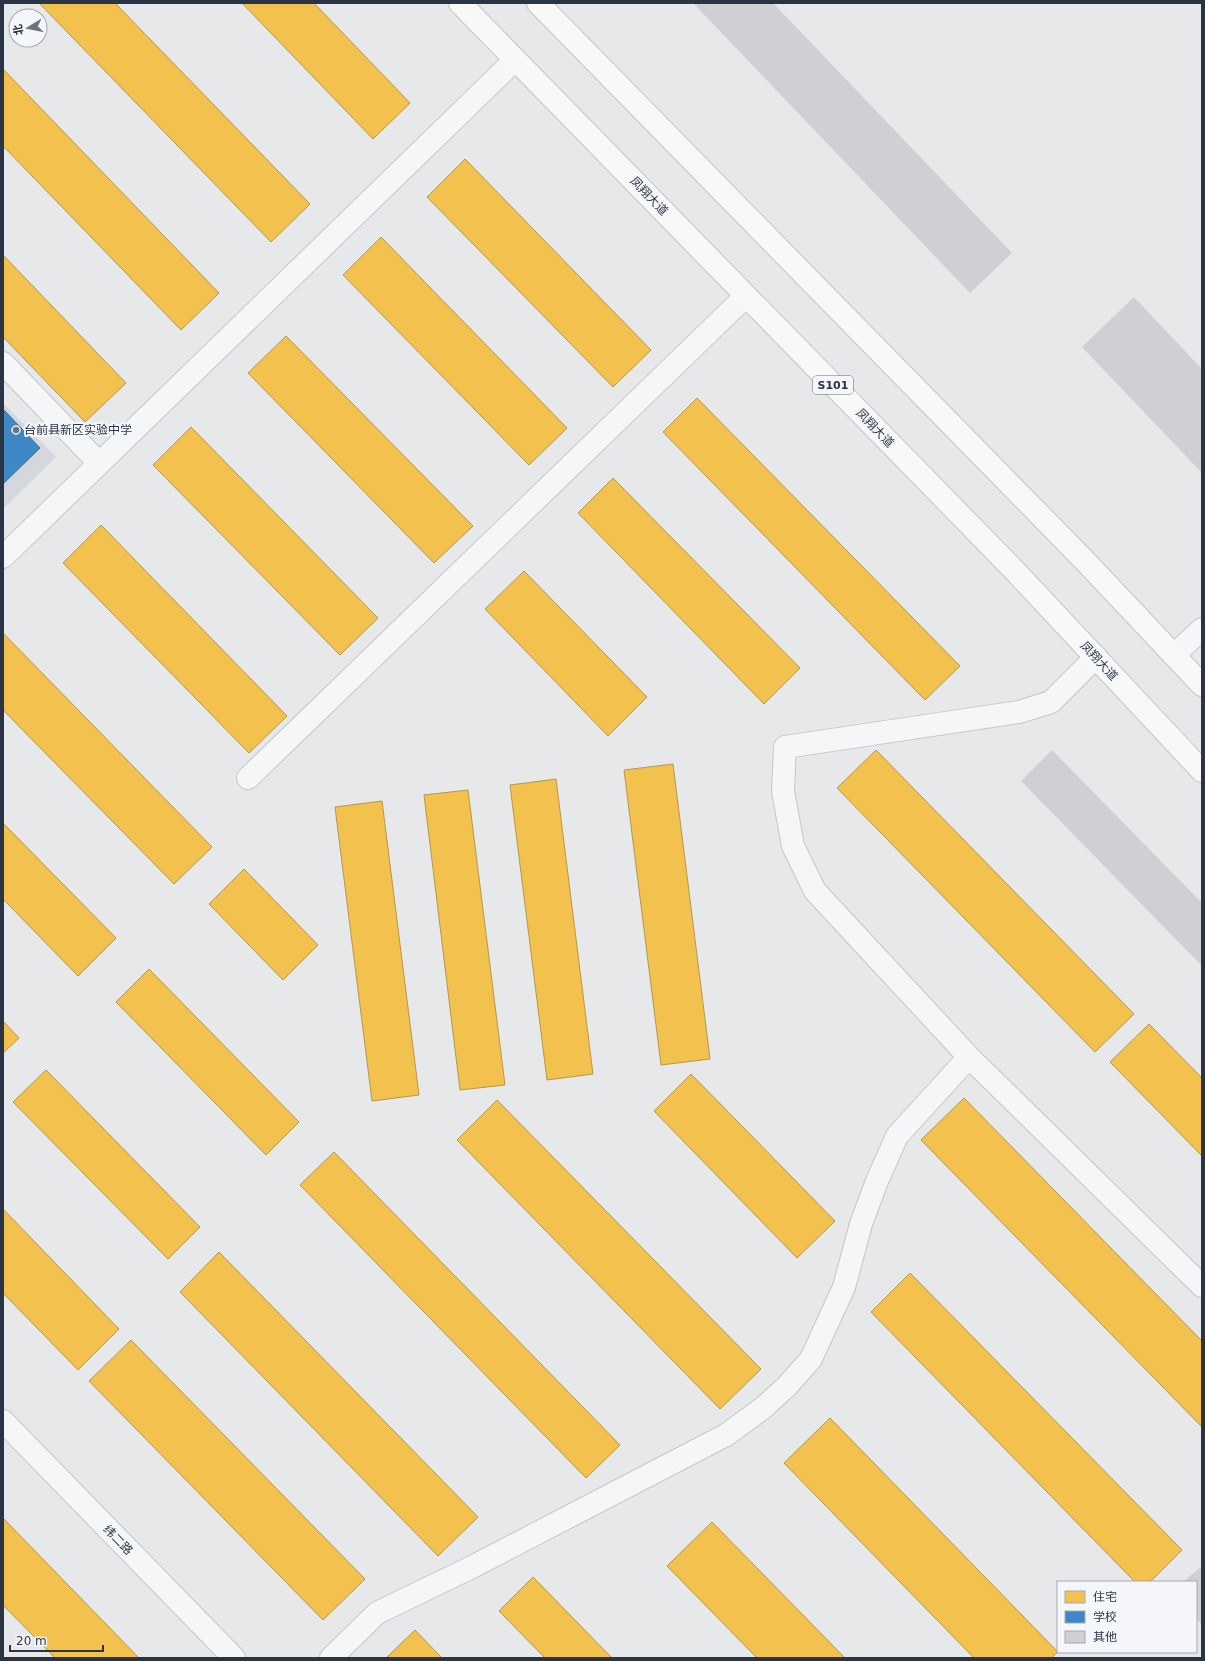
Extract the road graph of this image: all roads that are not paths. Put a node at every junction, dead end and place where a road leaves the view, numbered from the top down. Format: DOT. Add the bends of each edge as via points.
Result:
graph roads {
  1 [pos="460,3"];
  2 [pos="538,3"];
  3 [pos="515,60"];
  4 [pos="746,296"];
  5 [pos="3,363"];
  6 [pos="99,463"];
  7 [pos="3,556"];
  8 [pos="1202,630"];
  9 [pos="1174,656"];
  10 [pos="1096,657"];
  11 [pos="1202,684"];
  12 [pos="1202,771"];
  13 [pos="248,778"];
  14 [pos="969,1057"];
  15 [pos="1202,1286"];
  16 [pos="3,1421"];
  17 [pos="234,1658"];
  18 [pos="331,1658"];
  1 -- 3 [label="main road, 凤翔大道 / S101"];
  2 -- 9 [label="main road" via="1086,562"];
  3 -- 4 [label="main road, 凤翔大道 / S101"];
  3 -- 6 [label="street"];
  4 -- 10 [label="main road, 凤翔大道 / S101"];
  4 -- 13 [label="street"];
  5 -- 6 [label="street"];
  6 -- 7 [label="street"];
  8 -- 9 [label="street"];
  9 -- 11 [label="main road"];
  10 -- 12 [label="main road, 凤翔大道 / S101"];
  10 -- 14 [label="street" via="1051,702 1018,712 785,747 783,791 793,846 815,891"];
  14 -- 15 [label="street"];
  14 -- 18 [label="street" via="897,1136 861,1224 844,1287 811,1359 787,1386 763,1408 726,1435 472,1567 377,1613"];
  16 -- 17 [label="street, 纬二路"];
}
